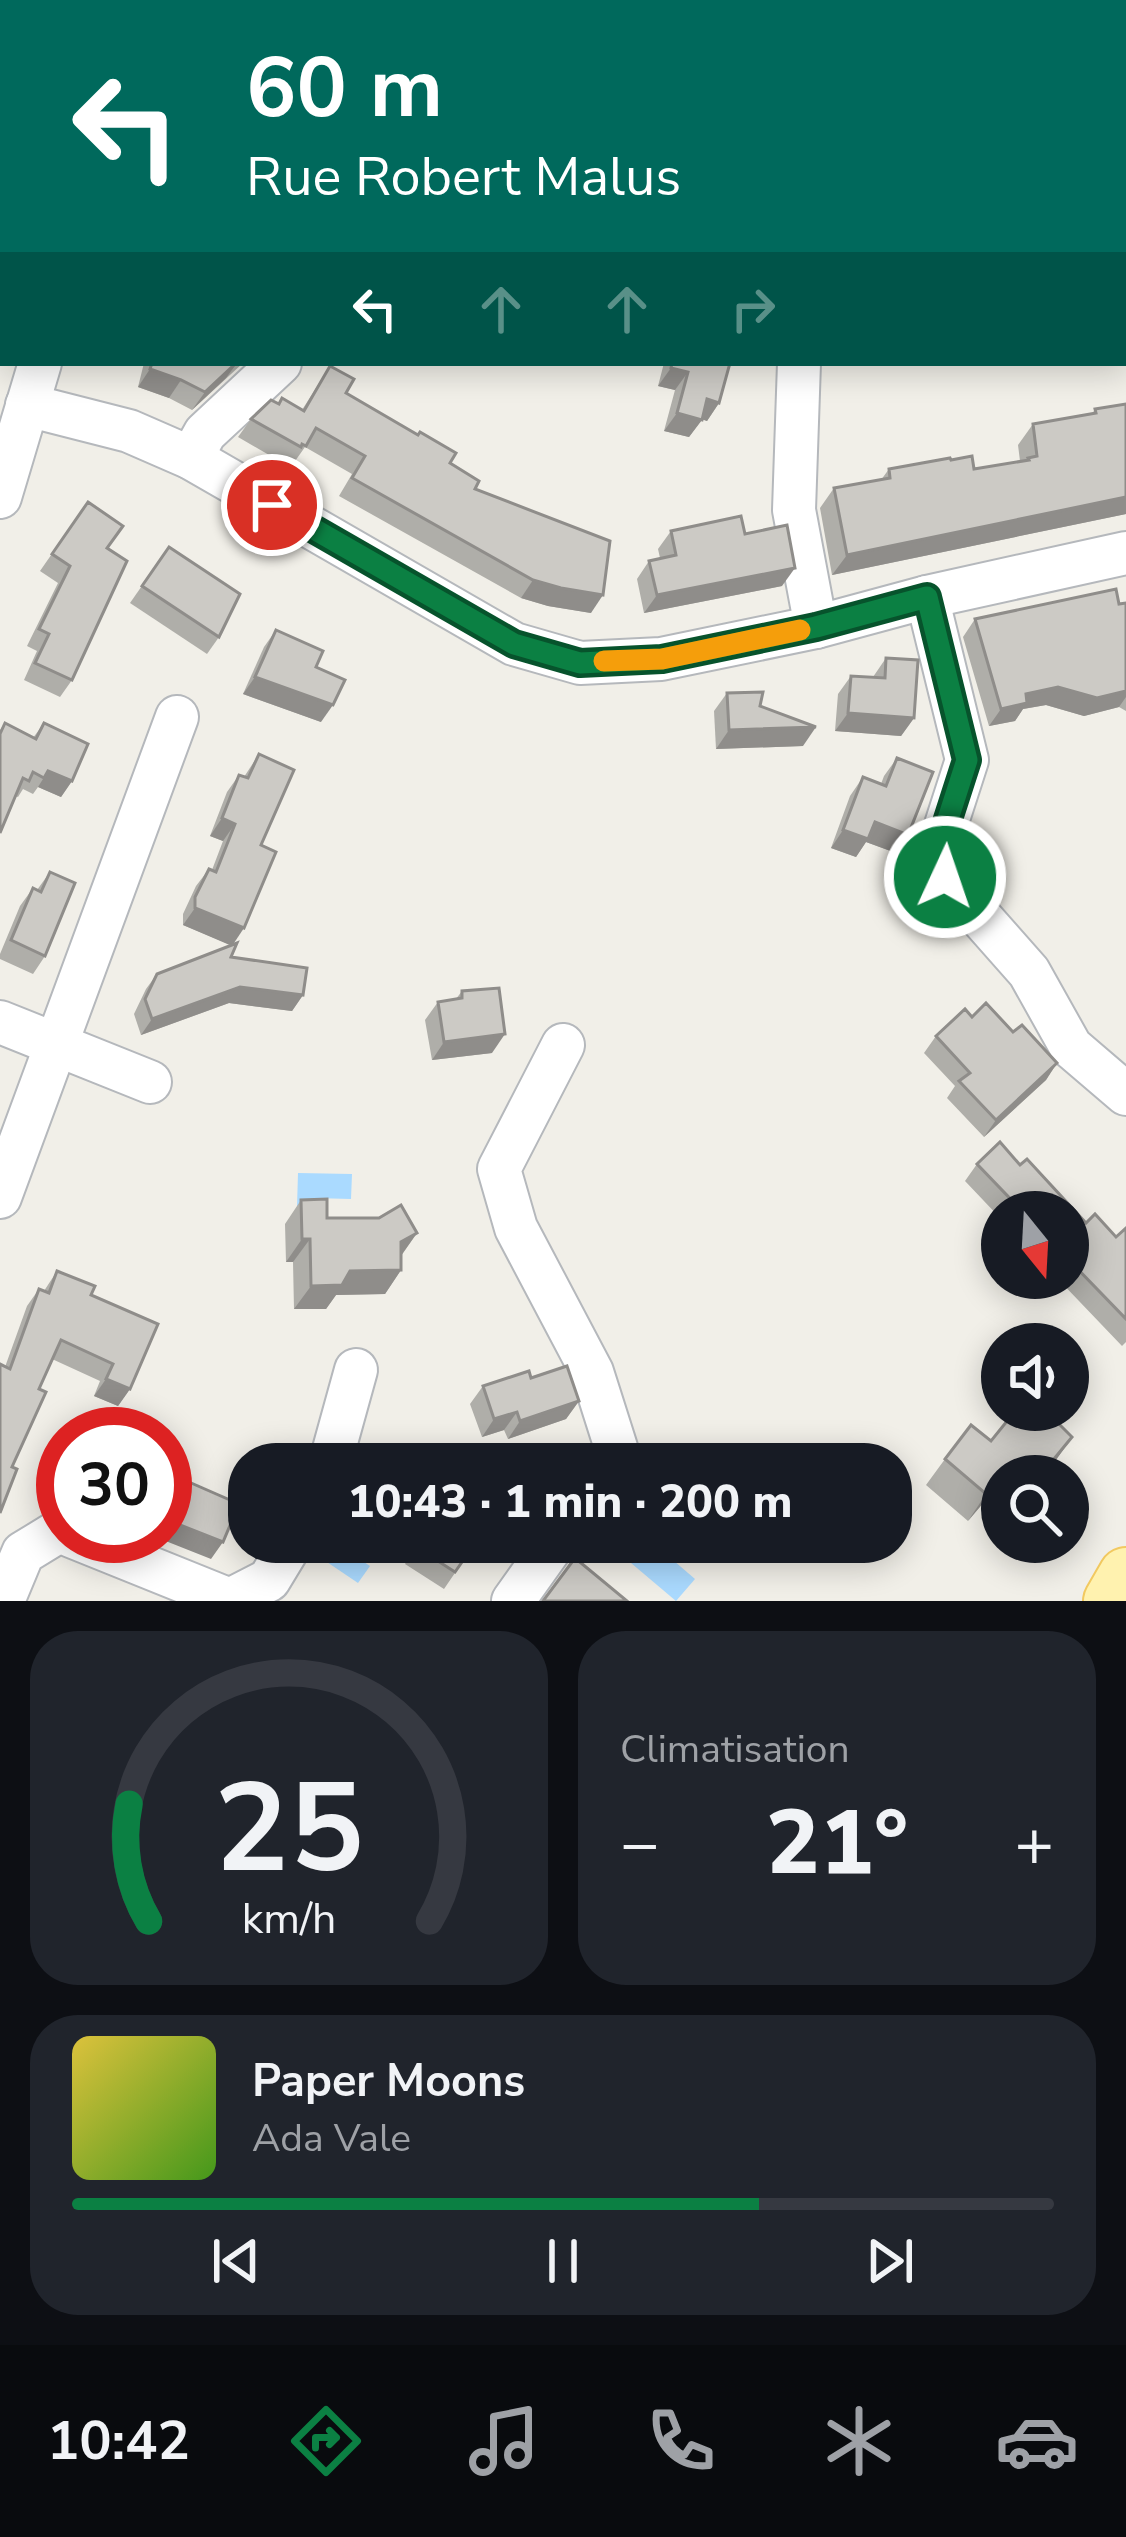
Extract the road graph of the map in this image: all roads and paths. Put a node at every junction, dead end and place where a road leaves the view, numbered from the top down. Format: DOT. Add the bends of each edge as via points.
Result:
graph roads {
  1 [pos="39,366"];
  2 [pos="277,366"];
  3 [pos="799,366"];
  4 [pos="15,419"];
  5 [pos="191,458"];
  6 [pos="0,497"];
  7 [pos="1126,553"];
  8 [pos="927,597"];
  9 [pos="816,627"];
  10 [pos="177,717"];
  11 [pos="0,1022"];
  12 [pos="563,1045"];
  13 [pos="56,1046"];
  14 [pos="150,1082"];
  15 [pos="1126,1094"];
  16 [pos="0,1197"];
  17 [pos="356,1370"];
  18 [pos="336,1443"];
  19 [pos="615,1443"];
  20 [pos="36,1545"];
  21 [pos="138,1563"];
  22 [pos="279,1563"];
  23 [pos="540,1563"];
  24 [pos="1126,1575"];
  25 [pos="3,1601"];
  26 [pos="514,1601"];
  27 [pos="1112,1601"];
  1 -- 4 [label="street"];
  2 -- 5 [label="street" via="205,434"];
  3 -- 9 [label="street" via="794,510"];
  4 -- 5 [label="street" via="129,430"];
  4 -- 6 [label="street"];
  5 -- 9 [label="street" via="514,644 580,663 662,659"];
  7 -- 8 [label="street"];
  8 -- 9 [label="street"];
  8 -- 15 [label="street" via="967,760 938,850 945,877 1029,972 1071,1046"];
  10 -- 13 [label="street"];
  11 -- 13 [label="street"];
  12 -- 19 [label="street" via="500,1169 516,1228 592,1372"];
  13 -- 14 [label="street"];
  13 -- 16 [label="street"];
  17 -- 18 [label="street"];
  20 -- 25 [label="street" via="23,1553"];
  21 -- 22 [label="street" via="230,1600 269,1580"];
  23 -- 26 [label="street"];
  24 -- 27 [label="main road"];
}
